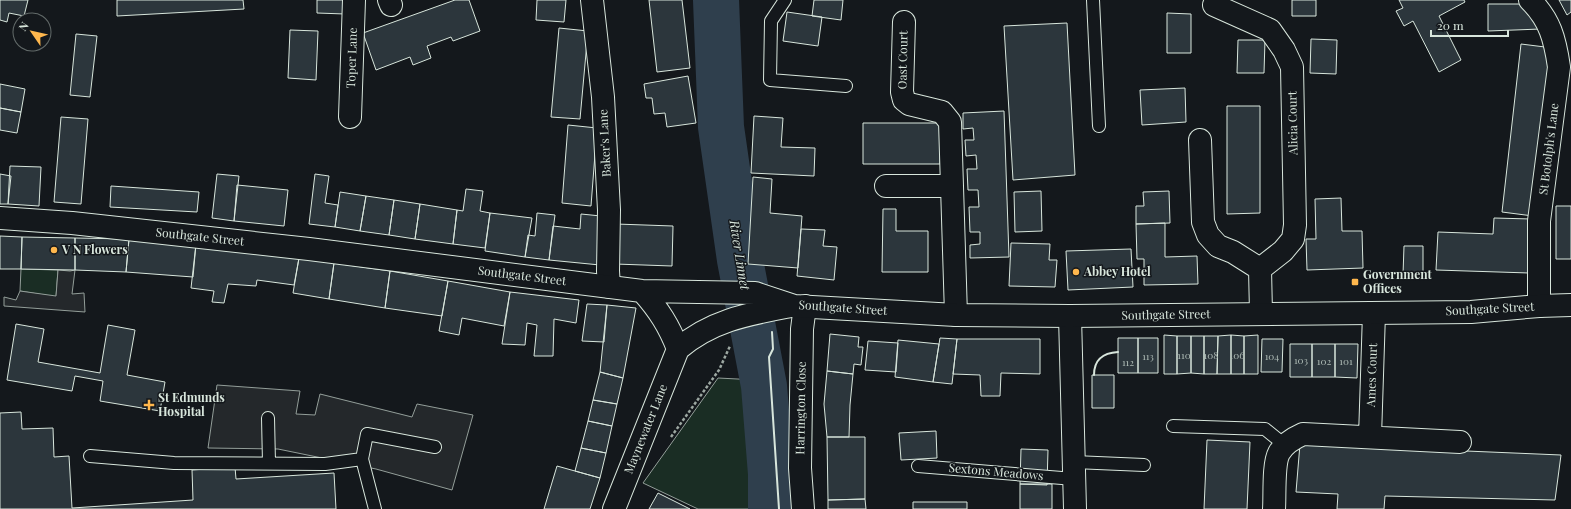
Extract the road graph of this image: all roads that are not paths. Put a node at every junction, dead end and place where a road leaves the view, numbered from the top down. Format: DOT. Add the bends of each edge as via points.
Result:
graph roads {
  1 [pos="354,0"];
  2 [pos="592,0"];
  3 [pos="785,0"];
  4 [pos="1093,0"];
  5 [pos="1530,0"];
  6 [pos="1214,5"];
  7 [pos="904,22"];
  8 [pos="846,86"];
  9 [pos="350,117"];
  10 [pos="1098,126"];
  11 [pos="1200,140"];
  12 [pos="886,186"];
  13 [pos="952,186"];
  14 [pos="0,218"];
  15 [pos="1260,269"];
  16 [pos="609,287"];
  17 [pos="642,291"];
  18 [pos="747,304"];
  19 [pos="1571,305"];
  20 [pos="799,306"];
  21 [pos="1539,306"];
  22 [pos="1261,313"];
  23 [pos="1374,313"];
  24 [pos="956,315"];
  25 [pos="1070,316"];
  26 [pos="678,350"];
  27 [pos="268,418"];
  28 [pos="1174,426"];
  29 [pos="1370,437"];
  30 [pos="1460,442"];
  31 [pos="1286,446"];
  32 [pos="435,448"];
  33 [pos="90,456"];
  34 [pos="362,459"];
  35 [pos="269,463"];
  36 [pos="1144,465"];
  37 [pos="918,466"];
  38 [pos="1074,470"];
  39 [pos="375,509"];
  40 [pos="614,509"];
  41 [pos="803,509"];
  42 [pos="1075,509"];
  43 [pos="1274,509"];
  1 -- 9 [label="street, Toper Lane"];
  2 -- 16 [label="street, Baker's Lane" via="603,98 609,210"];
  3 -- 8 [label="lane" via="771,20 770,80"];
  4 -- 10 [label="lane"];
  5 -- 21 [label="street, St Botolph's Lane" via="1547,21 1556,42 1559,67 1539,221"];
  6 -- 15 [label="street, Alicia Court" via="1270,30 1292,67 1295,225 1293,239 1283,251"];
  7 -- 13 [label="street, Oast Court" via="904,100 909,104 942,112 950,122"];
  11 -- 15 [label="street" via="1202,222 1218,246"];
  12 -- 13 [label="street"];
  13 -- 24 [label="street, Oast Court"];
  14 -- 16 [label="street, Southgate Street" via="180,235"];
  15 -- 22 [label="street"];
  16 -- 17 [label="street, Southgate Street"];
  17 -- 18 [label="street, Southgate Street"];
  17 -- 26 [label="street" via="658,309"];
  18 -- 20 [label="street, Southgate Street"];
  18 -- 26 [label="street, Maynewater Lane" via="692,338"];
  19 -- 21 [label="street, Southgate Street"];
  20 -- 24 [label="street, Southgate Street"];
  20 -- 41 [label="street, Harrington Close" via="802,329 800,468"];
  21 -- 23 [label="street, Southgate Street" via="1471,312"];
  22 -- 23 [label="street, Southgate Street"];
  22 -- 25 [label="street, Southgate Street"];
  23 -- 29 [label="street, Ames Court"];
  24 -- 25 [label="street, Southgate Street"];
  25 -- 38 [label="street"];
  26 -- 40 [label="street, Maynewater Lane"];
  27 -- 35 [label="lane"];
  28 -- 31 [label="lane" via="1265,429"];
  29 -- 30 [label="street"];
  29 -- 31 [label="street" via="1303,434"];
  31 -- 43 [label="street" via="1279,454 1276,464"];
  32 -- 34 [label="lane" via="366,434"];
  33 -- 35 [label="lane" via="174,463"];
  34 -- 35 [label="lane" via="325,464"];
  34 -- 39 [label="lane"];
  36 -- 38 [label="lane, Sextons Meadows"];
  37 -- 38 [label="lane, Sextons Meadows"];
  38 -- 42 [label="street"];
}
